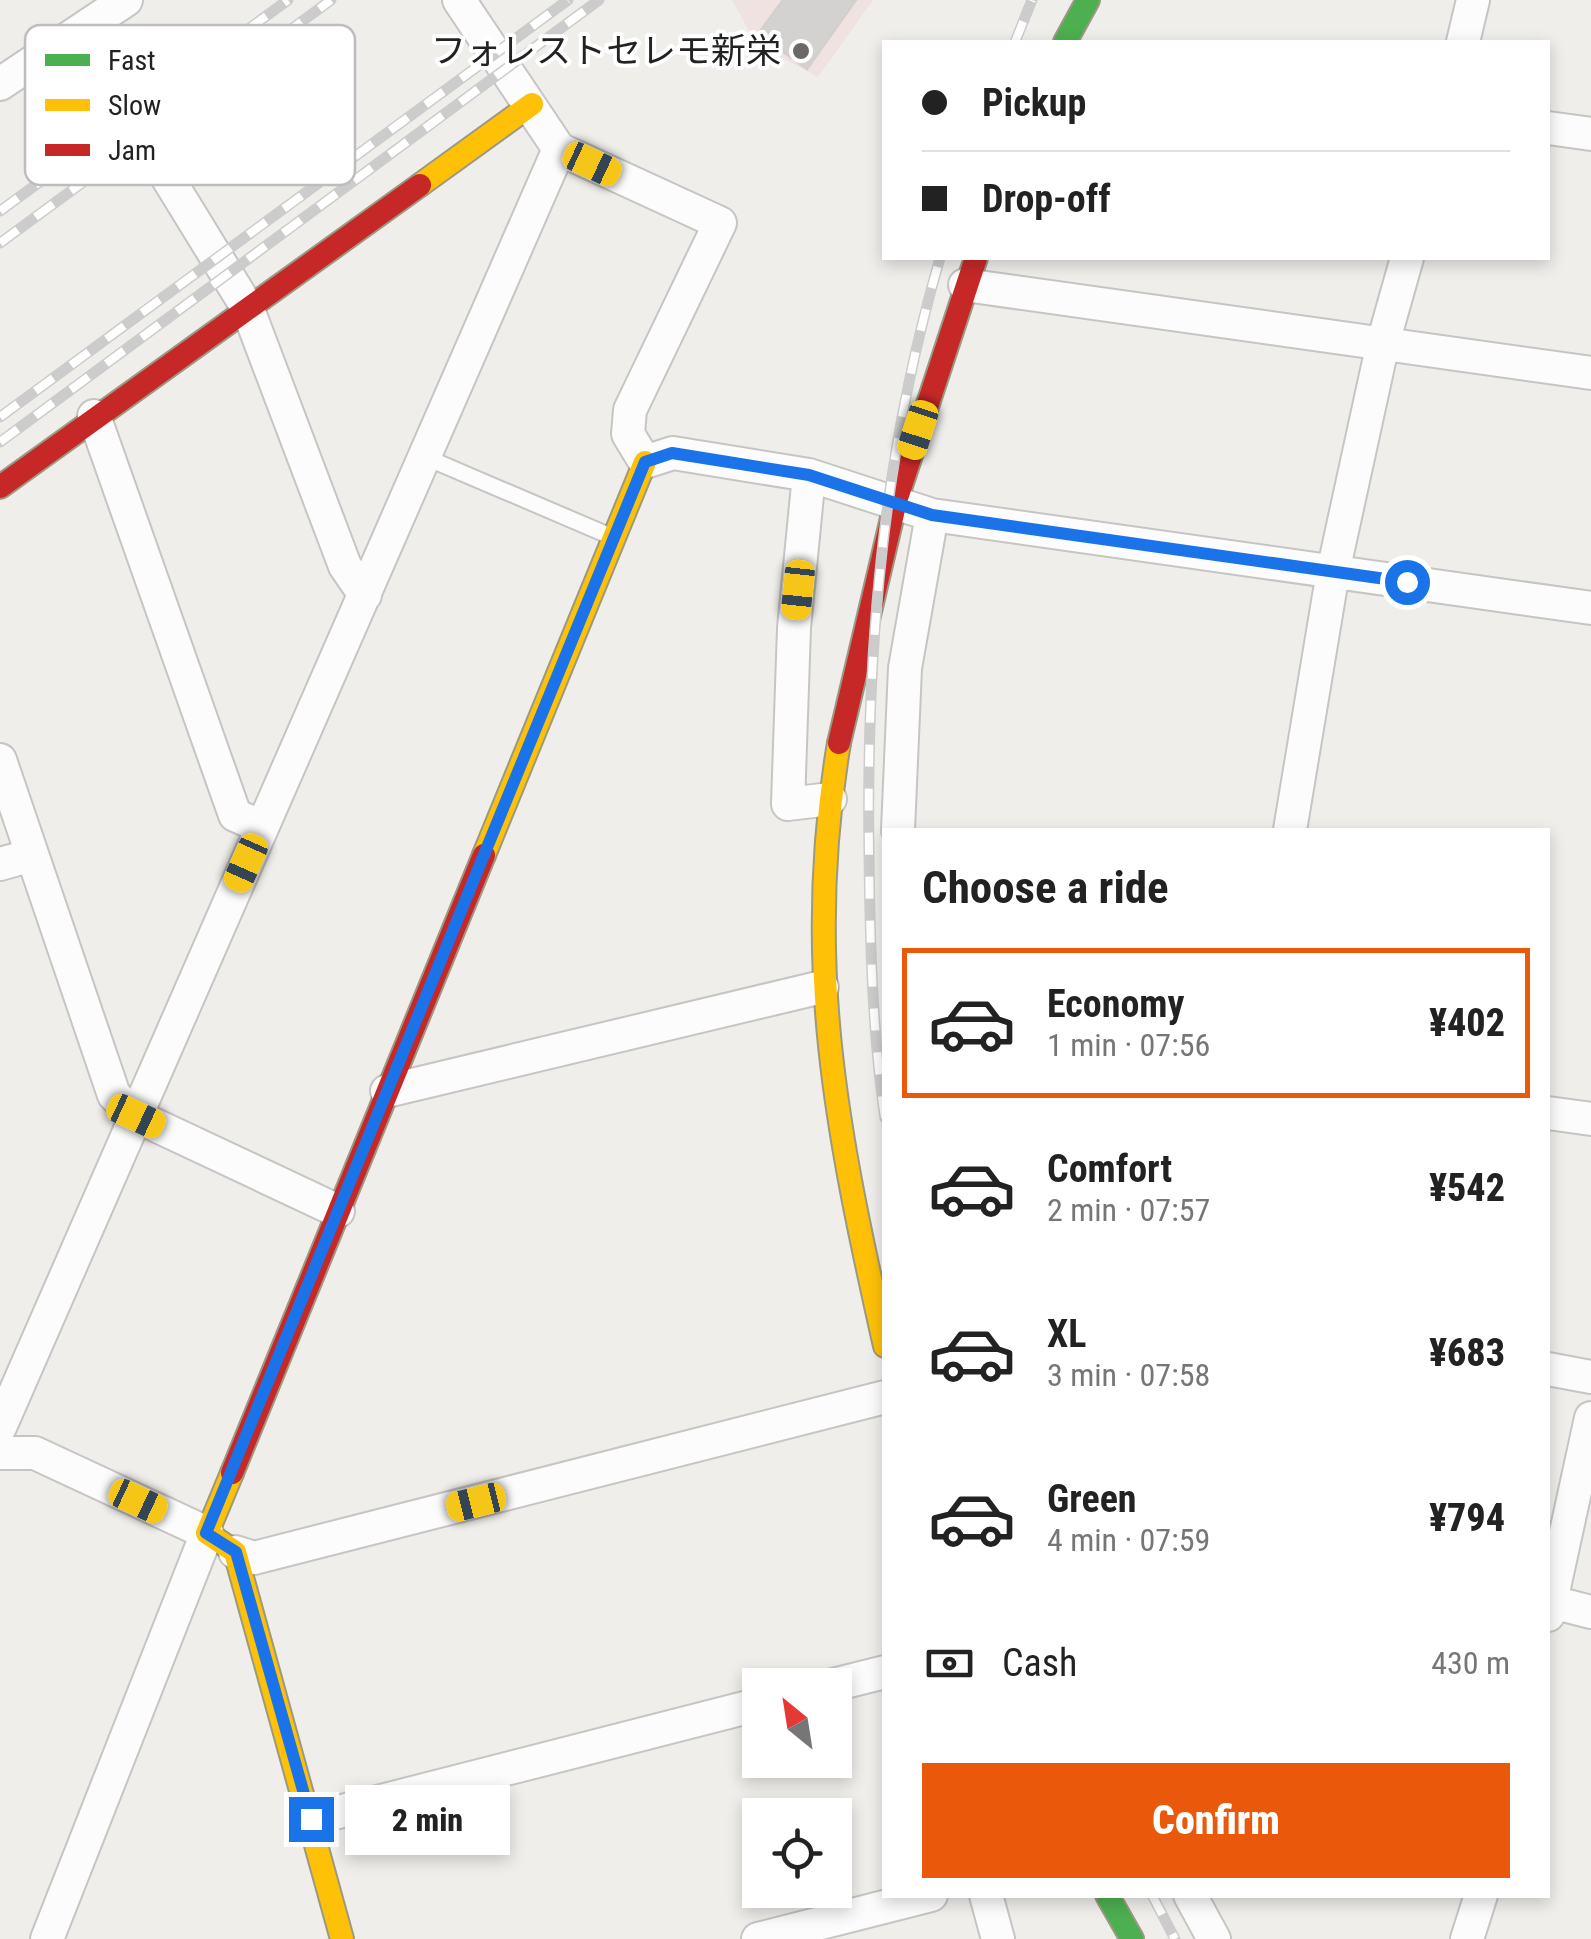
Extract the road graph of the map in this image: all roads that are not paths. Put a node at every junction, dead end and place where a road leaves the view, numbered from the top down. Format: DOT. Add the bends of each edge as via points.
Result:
graph roads {
  1 [pos="126,0"];
  2 [pos="459,0"];
  3 [pos="1088,0"];
  4 [pos="1472,0"];
  5 [pos="88,25"];
  6 [pos="1066,40"];
  7 [pos="1463,40"];
  8 [pos="25,67"];
  9 [pos="0,84"];
  10 [pos="532,104"];
  11 [pos="1550,128"];
  12 [pos="1591,134"];
  13 [pos="560,148"];
  14 [pos="172,185"];
  15 [pos="1406,260"];
  16 [pos="971,271"];
  17 [pos="247,307"];
  18 [pos="1383,343"];
  19 [pos="1591,373"];
  20 [pos="94,416"];
  21 [pos="425,457"];
  22 [pos="645,462"];
  23 [pos="809,475"];
  24 [pos="0,486"];
  25 [pos="895,502"];
  26 [pos="932,515"];
  27 [pos="614,538"];
  28 [pos="1334,572"];
  29 [pos="365,595"];
  30 [pos="1591,608"];
  31 [pos="0,760"];
  32 [pos="830,799"];
  33 [pos="262,827"];
  34 [pos="898,828"];
  35 [pos="1290,828"];
  36 [pos="32,855"];
  37 [pos="0,864"];
  38 [pos="822,987"];
  39 [pos="387,1091"];
  40 [pos="1550,1114"];
  41 [pos="136,1116"];
  42 [pos="1591,1119"];
  43 [pos="338,1211"];
  44 [pos="882,1333"];
  45 [pos="1550,1369"];
  46 [pos="1591,1376"];
  47 [pos="882,1399"];
  48 [pos="1591,1418"];
  49 [pos="0,1427"];
  50 [pos="0,1453"];
  51 [pos="206,1533"];
  52 [pos="236,1552"];
  53 [pos="1550,1602"];
  54 [pos="1550,1606"];
  55 [pos="1591,1612"];
  56 [pos="882,1673"];
  57 [pos="852,1680"];
  58 [pos="742,1709"];
  59 [pos="311,1819"];
  60 [pos="920,1898"];
  61 [pos="987,1898"];
  62 [pos="1110,1898"];
  63 [pos="1192,1898"];
  64 [pos="1480,1898"];
  65 [pos="47,1939"];
  66 [pos="342,1939"];
  67 [pos="758,1939"];
  68 [pos="998,1939"];
  69 [pos="1132,1939"];
  70 [pos="1214,1939"];
  71 [pos="1468,1939"];
  1 -- 5 [label="street"];
  2 -- 10 [label="street"];
  3 -- 6 [label="street"];
  4 -- 7 [label="street"];
  8 -- 9 [label="street"];
  10 -- 13 [label="street"];
  10 -- 17 [label="street"];
  11 -- 12 [label="street"];
  13 -- 21 [label="street"];
  13 -- 22 [label="street" via="720,224 630,410 628,434"];
  14 -- 17 [label="street"];
  15 -- 18 [label="street"];
  16 -- 18 [label="street"];
  16 -- 25 [label="street"];
  17 -- 20 [label="street"];
  17 -- 29 [label="street" via="345,566"];
  18 -- 19 [label="street"];
  18 -- 28 [label="street"];
  20 -- 24 [label="street"];
  20 -- 33 [label="street" via="235,815"];
  21 -- 27 [label="lane"];
  21 -- 29 [label="street"];
  22 -- 23 [label="street" via="672,453"];
  22 -- 27 [label="street"];
  23 -- 25 [label="street"];
  23 -- 32 [label="street" via="794,628 788,804"];
  25 -- 26 [label="street"];
  25 -- 32 [label="street" via="843,708"];
  26 -- 28 [label="street"];
  26 -- 34 [label="street" via="905,668"];
  27 -- 39 [label="street"];
  28 -- 30 [label="street"];
  28 -- 35 [label="street"];
  29 -- 33 [label="street"];
  31 -- 36 [label="street"];
  32 -- 38 [label="street" via="822,852"];
  33 -- 41 [label="street"];
  36 -- 37 [label="street"];
  36 -- 41 [label="street" via="114,1095"];
  38 -- 39 [label="street"];
  38 -- 44 [label="street" via="856,1220"];
  39 -- 43 [label="street"];
  40 -- 42 [label="street"];
  41 -- 43 [label="street"];
  41 -- 49 [label="street"];
  43 -- 51 [label="street"];
  45 -- 46 [label="street"];
  47 -- 52 [label="street" via="254,1558"];
  48 -- 53 [label="street"];
  50 -- 51 [label="street" via="35,1453"];
  51 -- 52 [label="street"];
  51 -- 65 [label="street"];
  52 -- 59 [label="street"];
  54 -- 55 [label="street"];
  56 -- 57 [label="street"];
  58 -- 59 [label="street"];
  59 -- 66 [label="street"];
  60 -- 67 [label="street"];
  61 -- 68 [label="street"];
  62 -- 69 [label="street"];
  63 -- 70 [label="street"];
  64 -- 71 [label="street"];
}
